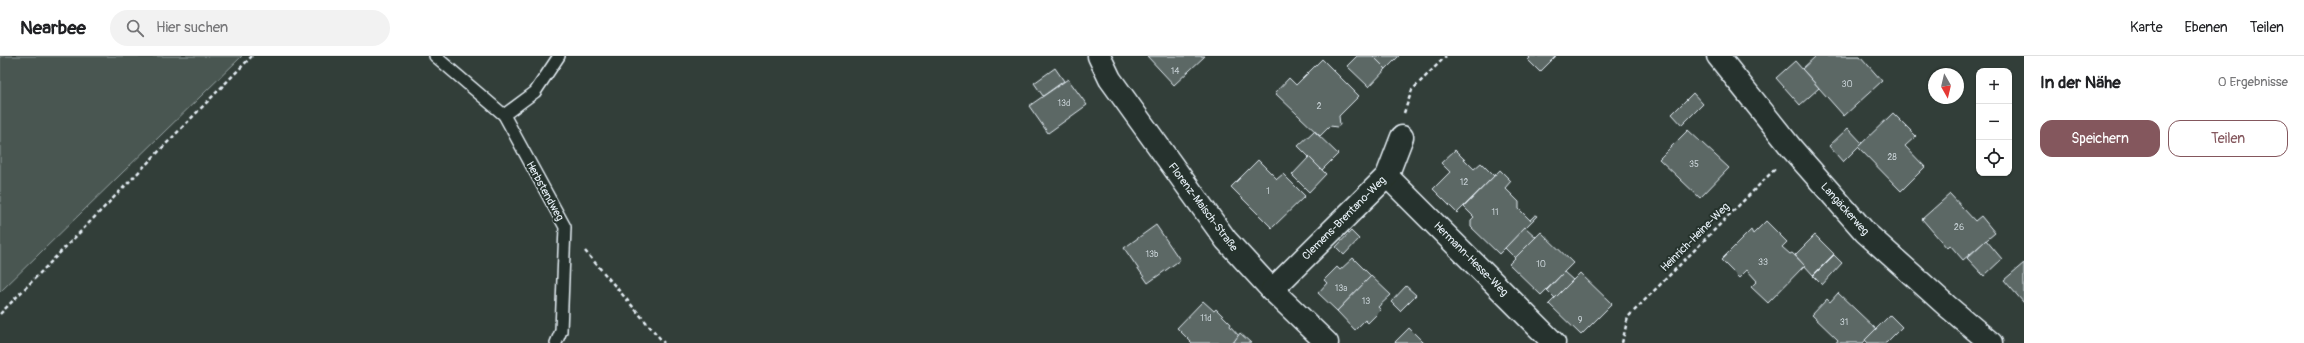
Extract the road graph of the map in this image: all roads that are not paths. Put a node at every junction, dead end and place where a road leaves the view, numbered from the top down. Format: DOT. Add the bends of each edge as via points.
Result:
graph roads {
  1 [pos="435,56"];
  2 [pos="559,56"];
  3 [pos="1098,56"];
  4 [pos="1718,56"];
  5 [pos="504,115"];
  6 [pos="1402,137"];
  7 [pos="1387,176"];
  8 [pos="1272,290"];
  9 [pos="556,343"];
  10 [pos="1327,343"];
  11 [pos="1554,343"];
  12 [pos="1991,343"];
  1 -- 5 [label="lane, Herbstendweg"];
  2 -- 5 [label="lane" via="536,92"];
  3 -- 8 [label="street, Florenz-Maisch-Straße" via="1110,79 1226,240"];
  4 -- 12 [label="street, Langäckerweg" via="1792,150 1865,232"];
  5 -- 9 [label="lane, Herbstendweg" via="565,227 561,331"];
  6 -- 7 [label="street, Clemens-Brentano-Weg"];
  7 -- 8 [label="street, Clemens-Brentano-Weg"];
  7 -- 11 [label="street, Hermann-Hesse-Weg"];
  8 -- 10 [label="street, Florenz-Maisch-Straße"];
}
